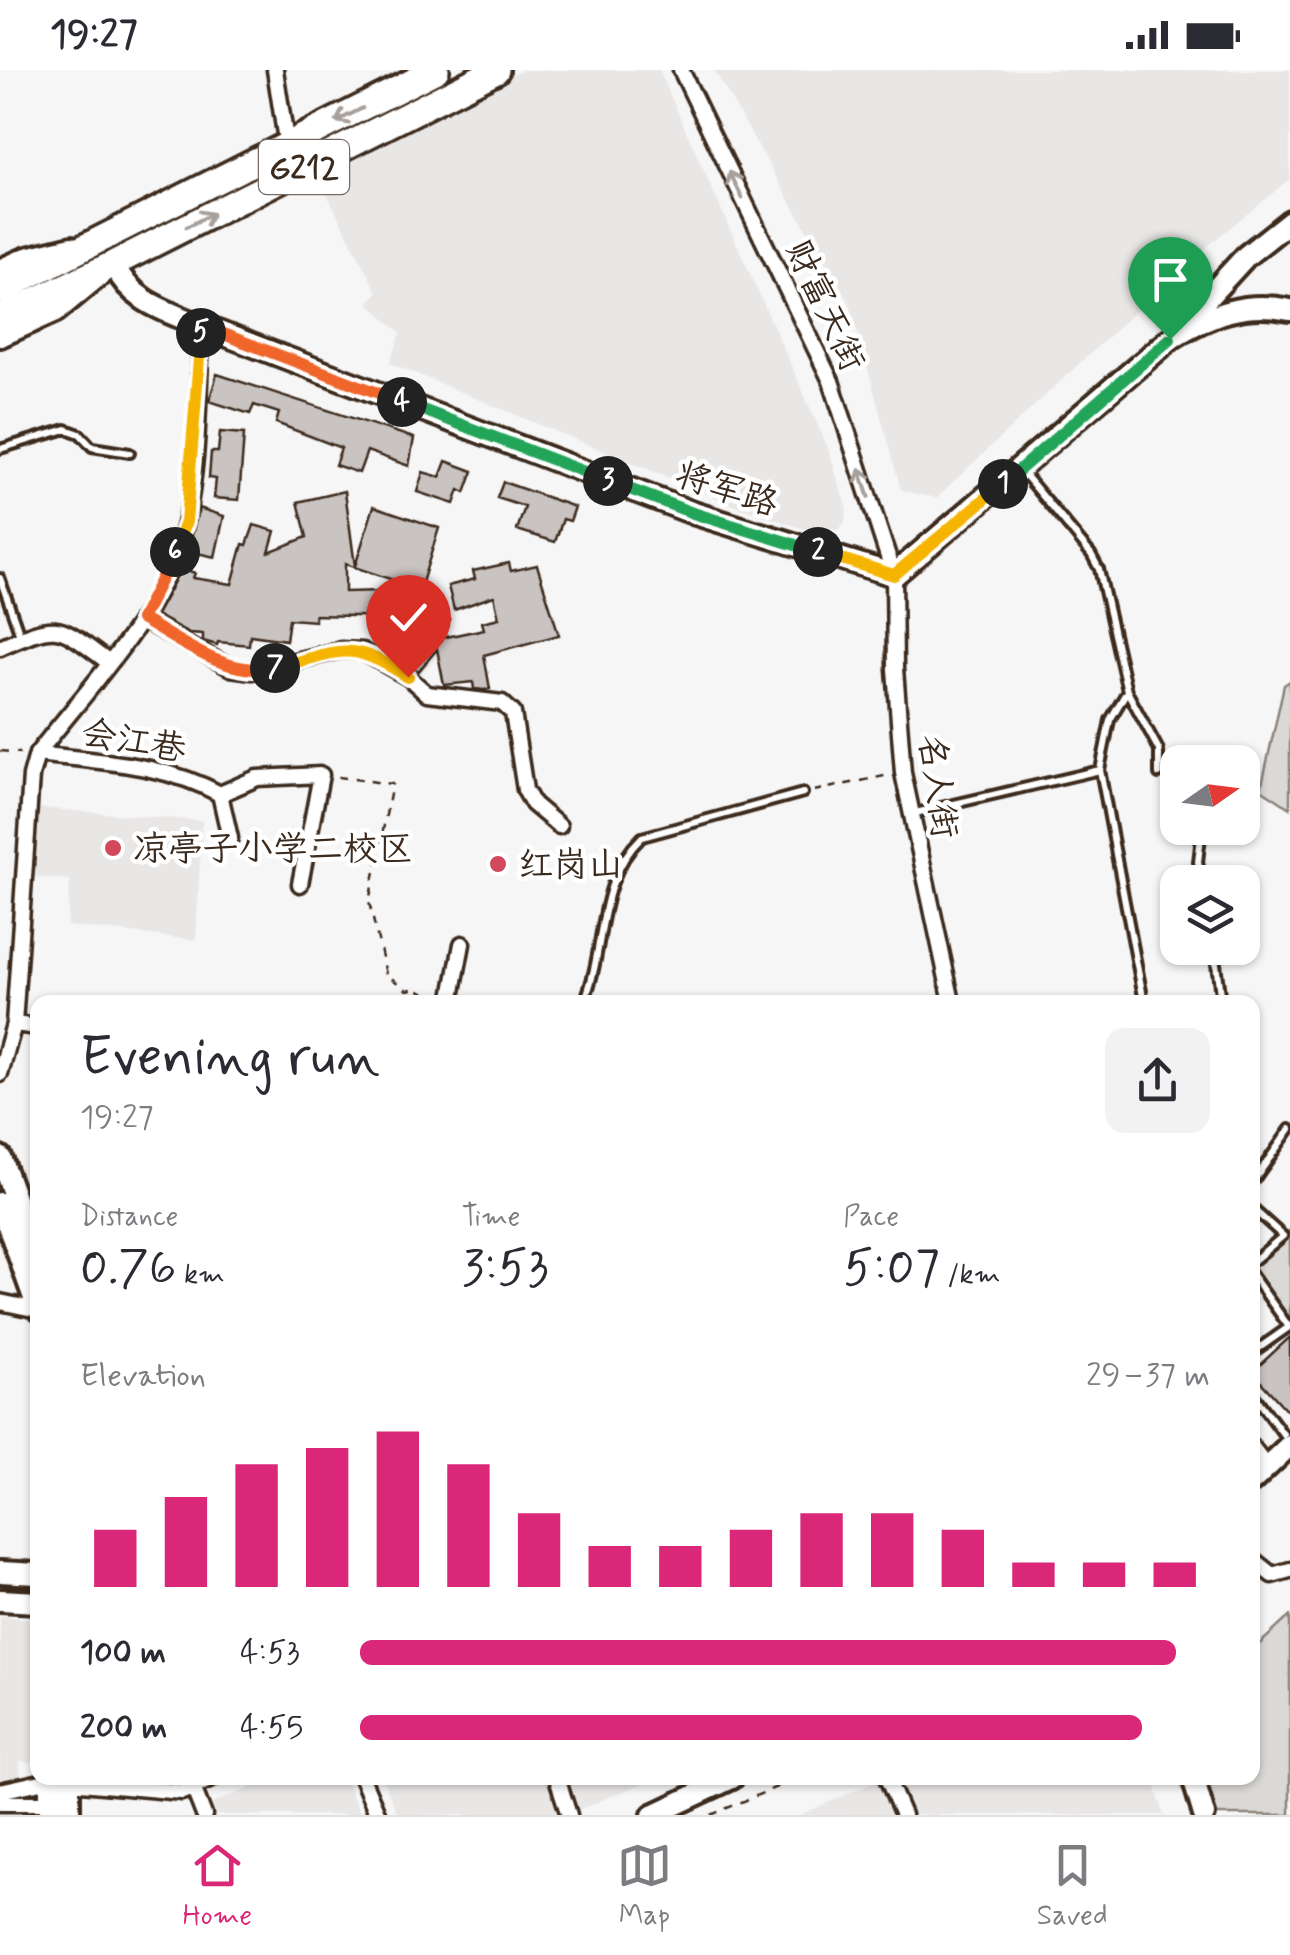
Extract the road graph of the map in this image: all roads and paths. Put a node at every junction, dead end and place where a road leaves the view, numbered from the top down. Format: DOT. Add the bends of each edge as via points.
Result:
graph roads {
  1 [pos="276,70"];
  2 [pos="436,70"];
  3 [pos="496,70"];
  4 [pos="681,70"];
  5 [pos="287,146"];
  6 [pos="1290,221"];
  7 [pos="103,240"];
  8 [pos="113,264"];
  9 [pos="0,267"];
  10 [pos="0,290"];
  11 [pos="1290,310"];
  12 [pos="0,317"];
  13 [pos="202,326"];
  14 [pos="0,336"];
  15 [pos="1170,339"];
  16 [pos="0,449"];
  17 [pos="130,453"];
  18 [pos="1020,469"];
  19 [pos="894,575"];
  20 [pos="0,578"];
  21 [pos="141,619"];
  22 [pos="21,638"];
  23 [pos="0,647"];
  24 [pos="108,662"];
  25 [pos="1127,691"];
  26 [pos="0,751"];
  27 [pos="37,754"];
  28 [pos="1100,770"];
  29 [pos="903,772"];
  30 [pos="321,774"];
  31 [pos="1159,774"];
  32 [pos="803,793"];
  33 [pos="220,794"];
  34 [pos="910,814"];
  35 [pos="560,826"];
  36 [pos="230,838"];
  37 [pos="300,884"];
  38 [pos="462,944"];
  39 [pos="1216,965"];
  40 [pos="428,995"];
  41 [pos="452,995"];
  42 [pos="586,995"];
  43 [pos="950,995"];
  44 [pos="1143,995"];
  45 [pos="1220,995"];
  46 [pos="14,1024"];
  47 [pos="30,1025"];
  48 [pos="0,1074"];
  49 [pos="1290,1128"];
  50 [pos="0,1157"];
  51 [pos="1260,1171"];
  52 [pos="0,1203"];
  53 [pos="1260,1215"];
  54 [pos="30,1240"];
  55 [pos="1260,1255"];
  56 [pos="1260,1285"];
  57 [pos="30,1287"];
  58 [pos="0,1302"];
  59 [pos="30,1308"];
  60 [pos="1260,1348"];
  61 [pos="1260,1403"];
  62 [pos="1287,1440"];
  63 [pos="1260,1474"];
  64 [pos="1260,1565"];
  65 [pos="1290,1570"];
  66 [pos="0,1572"];
  67 [pos="30,1574"];
  68 [pos="0,1600"];
  69 [pos="30,1602"];
  70 [pos="30,1785"];
  71 [pos="58,1785"];
  72 [pos="62,1785"];
  73 [pos="116,1785"];
  74 [pos="198,1785"];
  75 [pos="365,1785"];
  76 [pos="559,1785"];
  77 [pos="704,1785"];
  78 [pos="779,1785"];
  79 [pos="890,1785"];
  80 [pos="1195,1785"];
  81 [pos="193,1787"];
  82 [pos="0,1791"];
  83 [pos="0,1803"];
  84 [pos="50,1809"];
  85 [pos="69,1815"];
  86 [pos="204,1815"];
  87 [pos="378,1815"];
  88 [pos="569,1815"];
  89 [pos="653,1815"];
  90 [pos="711,1815"];
  91 [pos="903,1815"];
  92 [pos="1204,1815"];
  1 -- 5 [label="street"];
  2 -- 5 [label="highway, G212, one-way"];
  8 -- 3 [label="highway, G212, one-way"];
  19 -- 4 [label="street, 财富天街, one-way" via="831,381"];
  5 -- 7 [label="highway, G212"];
  6 -- 15 [label="main road" via="1246,256"];
  7 -- 9 [label="main road"];
  7 -- 10 [label="highway, G212"];
  8 -- 12 [label="highway, G212"];
  8 -- 13 [label="main road, 将军路" via="125,287 152,306"];
  8 -- 14 [label="main road" via="56,311"];
  11 -- 15 [label="main road" via="1255,307 1208,315"];
  13 -- 19 [label="main road, 将军路" via="693,513"];
  13 -- 21 [label="street" via="186,522"];
  15 -- 18 [label="main road"];
  16 -- 17 [label="lane" via="66,428 92,447"];
  18 -- 19 [label="main road"];
  18 -- 25 [label="lane" via="1099,569"];
  19 -- 29 [label="street, 名人街"];
  20 -- 22 [label="lane"];
  21 -- 24 [label="street"];
  21 -- 35 [label="street" via="231,668 252,671 362,651 427,694 502,703 513,713 526,790"];
  22 -- 23 [label="street"];
  22 -- 24 [label="street" via="56,627"];
  24 -- 27 [label="street"];
  25 -- 28 [label="lane" via="1110,720"];
  25 -- 31 [label="lane" via="1158,750"];
  26 -- 27 [label="path"];
  27 -- 33 [label="street, 会江巷" via="159,768"];
  27 -- 46 [label="street"];
  28 -- 34 [label="lane"];
  28 -- 44 [label="lane"];
  29 -- 32 [label="path"];
  29 -- 34 [label="street, 名人街"];
  30 -- 33 [label="street, 会江巷" via="257,778"];
  30 -- 37 [label="street"];
  30 -- 40 [label="path" via="392,784 369,902 386,974"];
  32 -- 42 [label="lane" via="642,837 623,855 607,892"];
  33 -- 36 [label="street"];
  34 -- 43 [label="street, 名人街"];
  38 -- 41 [label="street"];
  39 -- 45 [label="lane"];
  46 -- 47 [label="street"];
  46 -- 48 [label="street"];
  49 -- 51 [label="lane"];
  50 -- 54 [label="main road"];
  52 -- 57 [label="main road"];
  53 -- 55 [label="lane" via="1282,1236"];
  56 -- 60 [label="lane" via="1289,1326"];
  58 -- 59 [label="street"];
  61 -- 62 [label="lane"];
  62 -- 63 [label="main road"];
  64 -- 65 [label="street" via="1272,1575"];
  66 -- 67 [label="main road"];
  68 -- 69 [label="main road"];
  70 -- 82 [label="street"];
  71 -- 84 [label="main road"];
  72 -- 85 [label="main road"];
  73 -- 81 [label="street" via="182,1792"];
  74 -- 81 [label="street"];
  75 -- 87 [label="street"];
  76 -- 88 [label="street"];
  77 -- 89 [label="main road"];
  78 -- 90 [label="path"];
  79 -- 91 [label="street"];
  80 -- 92 [label="main road"];
  81 -- 86 [label="street"];
  83 -- 84 [label="street"];
}
